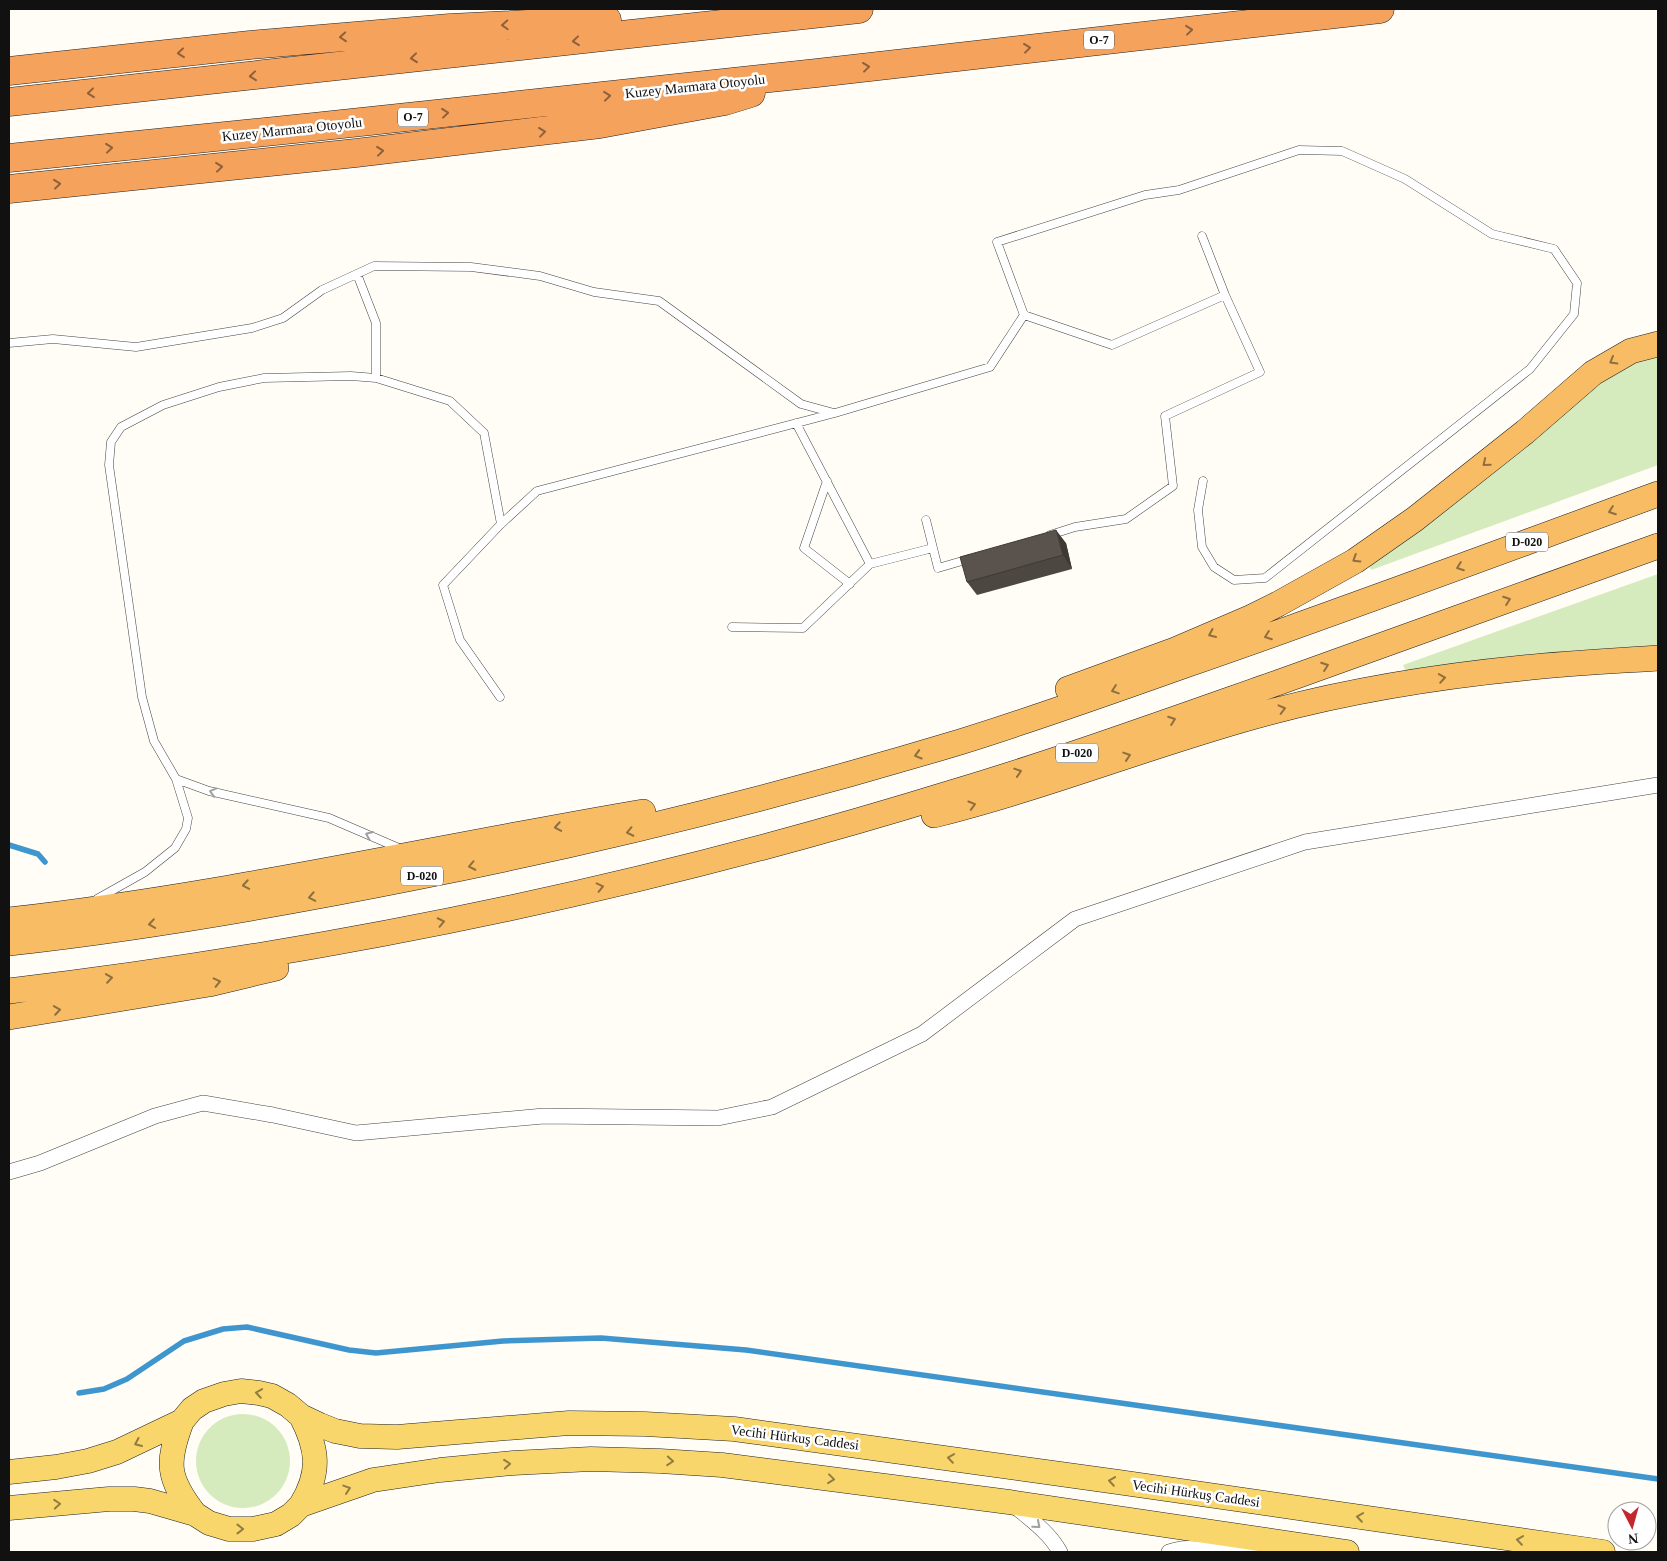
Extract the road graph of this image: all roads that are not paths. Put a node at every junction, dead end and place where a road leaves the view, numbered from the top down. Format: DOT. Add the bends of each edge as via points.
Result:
graph roads {
  1 [pos="859,9"];
  2 [pos="1380,9"];
  3 [pos="764,20"];
  4 [pos="9,71"];
  5 [pos="817,73"];
  6 [pos="9,102"];
  7 [pos="9,158"];
  8 [pos="9,189"];
  9 [pos="1202,236"];
  10 [pos="357,274"];
  11 [pos="1225,295"];
  12 [pos="1024,315"];
  13 [pos="9,343"];
  14 [pos="1658,344"];
  15 [pos="376,378"];
  16 [pos="835,413"];
  17 [pos="796,423"];
  18 [pos="827,481"];
  19 [pos="1203,482"];
  20 [pos="1658,494"];
  21 [pos="926,520"];
  22 [pos="501,524"];
  23 [pos="1039,538"];
  24 [pos="1658,546"];
  25 [pos="933,548"];
  26 [pos="974,557"];
  27 [pos="870,564"];
  28 [pos="850,584"];
  29 [pos="732,627"];
  30 [pos="1658,658"];
  31 [pos="500,697"];
  32 [pos="964,741"];
  33 [pos="176,779"];
  34 [pos="830,780"];
  35 [pos="1658,785"];
  36 [pos="414,854"];
  37 [pos="736,854"];
  38 [pos="52,915"];
  39 [pos="9,920"];
  40 [pos="393,932"];
  41 [pos="9,943"];
  42 [pos="9,991"];
  43 [pos="9,1017"];
  44 [pos="9,1172"];
  45 [pos="301,1416"];
  46 [pos="182,1421"];
  47 [pos="9,1472"];
  48 [pos="1009,1502"];
  49 [pos="301,1505"];
  50 [pos="9,1508"];
  51 [pos="195,1514"];
  52 [pos="1278,1543"];
  53 [pos="1190,1550"];
  54 [pos="1060,1552"];
  55 [pos="1169,1552"];
  56 [pos="1347,1552"];
  57 [pos="1603,1552"];
  1 -- 3 [label="highway"];
  5 -- 2 [label="highway, Kuzey Marmara Otoyolu / O-7, one-way"];
  3 -- 4 [label="highway, one-way" via="658,18 450,28"];
  3 -- 6 [label="highway, one-way"];
  7 -- 5 [label="highway, Kuzey Marmara Otoyolu / O-7, one-way"];
  8 -- 5 [label="highway, one-way" via="600,124 725,101"];
  9 -- 11 [label="lane"];
  10 -- 13 [label="lane" via="322,290 283,318 252,328 136,346 53,339"];
  10 -- 15 [label="lane" via="376,322"];
  10 -- 16 [label="lane" via="374,266 470,266 540,276 594,292 659,301 801,404"];
  11 -- 12 [label="lane" via="1112,345"];
  11 -- 23 [label="lane" via="1260,372 1166,416 1174,486 1126,519 1075,527"];
  12 -- 16 [label="lane" via="990,367"];
  12 -- 19 [label="lane" via="997,242 1145,195 1179,190 1299,150 1342,151 1404,179 1492,234 1554,249 1577,283 1574,314 1530,369 1265,578 1234,580 1214,567 1202,547 1198,510"];
  14 -- 32 [label="highway, one-way" via="1631,351 1593,373 1416,519 1355,561 1278,604 1176,650 1069,688"];
  15 -- 22 [label="lane" via="450,400 484,433"];
  15 -- 33 [label="lane" via="264,378 219,387 164,405 120,427 111,442 109,465 142,697 154,741"];
  16 -- 17 [label="lane"];
  17 -- 18 [label="lane"];
  17 -- 22 [label="lane" via="537,491"];
  18 -- 27 [label="lane"];
  18 -- 28 [label="lane" via="804,548"];
  20 -- 32 [label="highway, D-020, one-way" via="1180,668"];
  21 -- 25 [label="lane"];
  22 -- 31 [label="lane" via="443,584 460,640"];
  37 -- 24 [label="highway, D-020, one-way" via="1038,766"];
  25 -- 26 [label="lane" via="938,568"];
  25 -- 27 [label="lane"];
  27 -- 28 [label="lane"];
  28 -- 29 [label="lane" via="804,628"];
  37 -- 30 [label="highway, one-way" via="838,838 968,806 1252,717 1373,689 1524,668"];
  32 -- 34 [label="highway, D-020, one-way"];
  36 -- 33 [label="lane, one-way" via="329,818 209,791"];
  33 -- 38 [label="lane" via="188,818 186,829 175,848 145,872 103,896"];
  34 -- 36 [label="highway, one-way"];
  34 -- 41 [label="highway, D-020, one-way" via="644,828 363,888 192,918"];
  35 -- 44 [label="street" via="1305,842 1075,919 922,1034 772,1107 718,1118 544,1116 356,1133 203,1103 155,1116 40,1163"];
  36 -- 38 [label="highway, one-way" via="231,888"];
  40 -- 37 [label="highway, D-020, one-way"];
  38 -- 39 [label="highway"];
  42 -- 40 [label="highway, D-020, one-way" via="316,947"];
  43 -- 40 [label="highway, one-way" via="209,984 314,958"];
  45 -- 46 [label="main road, Vecihi Hürkuş Caddesi, one-way" via="272,1396 242,1392 204,1400"];
  45 -- 49 [label="main road" via="314,1445 315,1459 311,1487"];
  57 -- 45 [label="main road, Vecihi Hürkuş Caddesi, one-way" via="734,1429 569,1423 376,1437 335,1431"];
  46 -- 47 [label="main road, Vecihi Hürkuş Caddesi, one-way" via="118,1452 88,1461"];
  46 -- 51 [label="main road" via="174,1442 173,1476 180,1494"];
  49 -- 48 [label="main road, one-way" via="374,1480 468,1468 591,1459 722,1465"];
  48 -- 52 [label="main road"];
  48 -- 54 [label="street, one-way" via="1038,1524 1054,1540"];
  51 -- 49 [label="main road, one-way" via="209,1523 229,1529 253,1529 276,1524"];
  50 -- 51 [label="main road, one-way" via="134,1499"];
  52 -- 53 [label="street" via="1228,1551"];
  52 -- 56 [label="main road"];
  53 -- 55 [label="street"];
}
